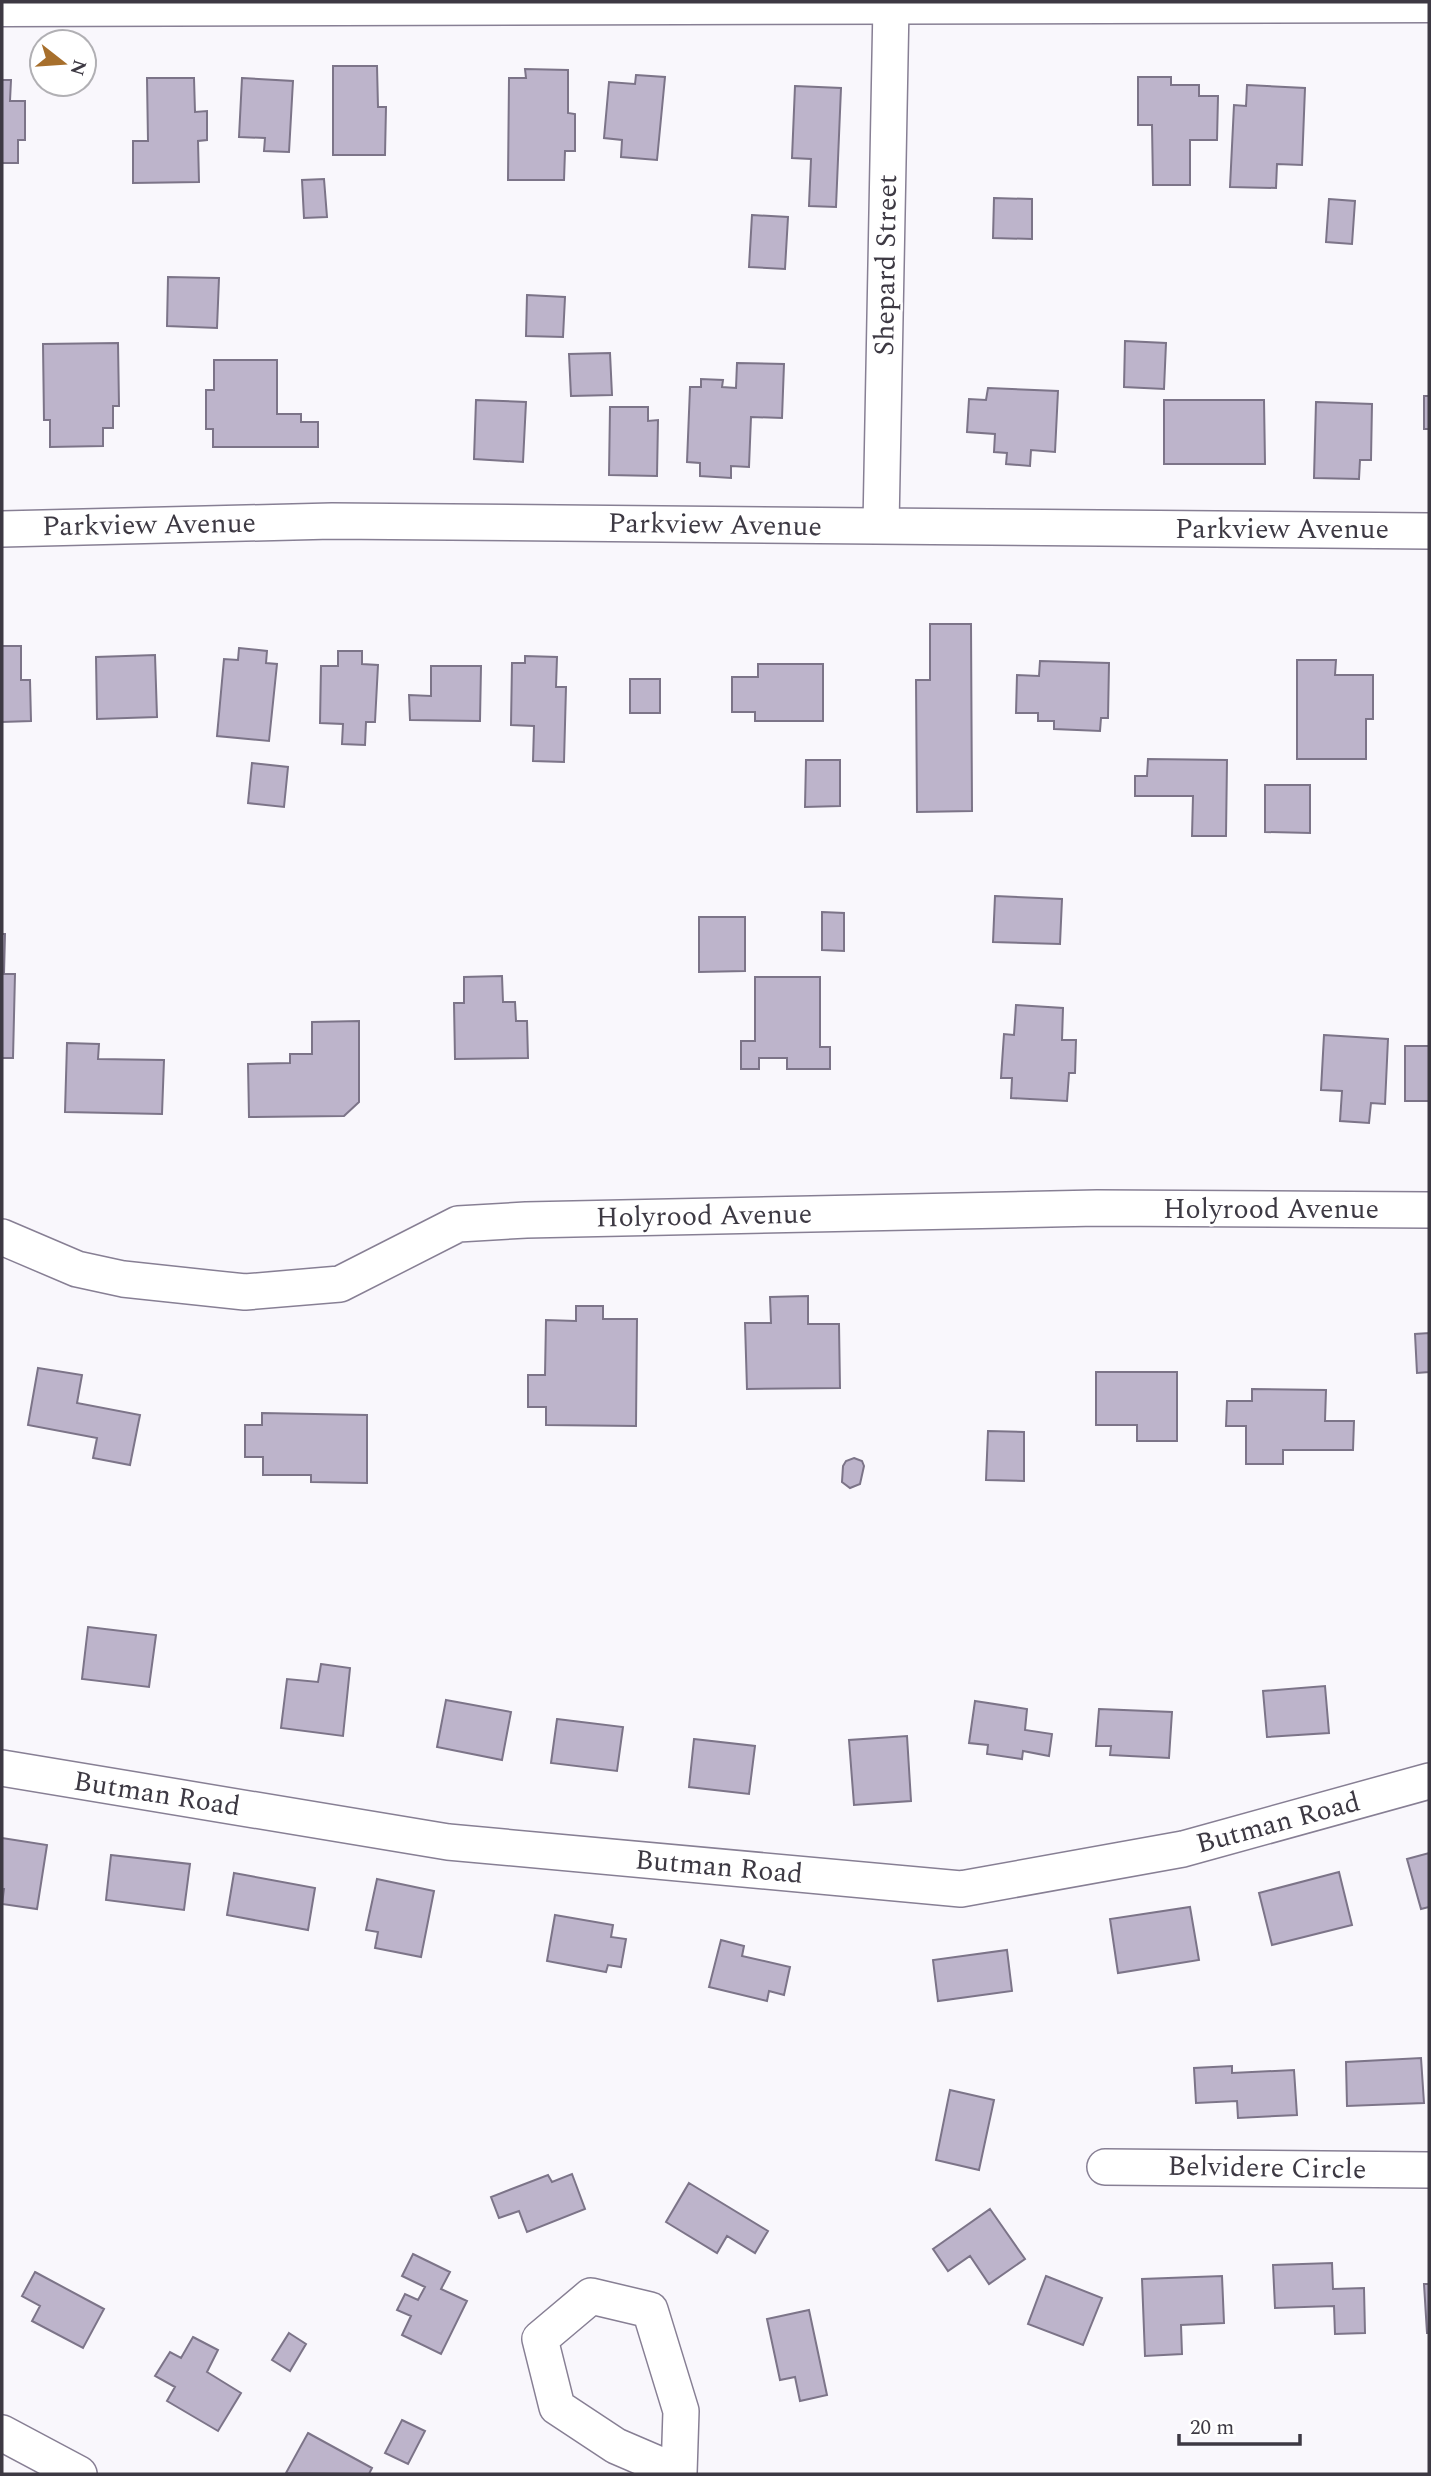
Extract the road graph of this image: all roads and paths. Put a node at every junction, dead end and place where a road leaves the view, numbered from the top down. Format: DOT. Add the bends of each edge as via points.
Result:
graph roads {
  1 [pos="1429,3"];
  2 [pos="110,4"];
  3 [pos="891,5"];
  4 [pos="2,7"];
  5 [pos="881,526"];
  6 [pos="2,529"];
  7 [pos="1429,531"];
  8 [pos="1429,1210"];
  9 [pos="2,1237"];
  10 [pos="2,1768"];
  11 [pos="1429,1781"];
  12 [pos="1105,2167"];
  13 [pos="1429,2170"];
  14 [pos="4,2441"];
  15 [pos="79,2474"];
  16 [pos="679,2474"];
  1 -- 3 [label="street"];
  2 -- 3 [label="street"];
  2 -- 4 [label="street"];
  3 -- 5 [label="street, Shepard Street"];
  5 -- 6 [label="street, Parkview Avenue" via="332,521"];
  5 -- 7 [label="street, Parkview Avenue"];
  8 -- 9 [label="street, Holyrood Avenue" via="1083,1209 458,1224 340,1284 245,1292 123,1279 77,1269"];
  10 -- 11 [label="street, Butman Road" via="448,1842 961,1889 1183,1849"];
  12 -- 13 [label="street, Belvidere Circle"];
  14 -- 15 [label="street"];
  16 -- 16 [label="street" via="616,2446 557,2407 540,2339 591,2296 650,2310 681,2411"];
}
